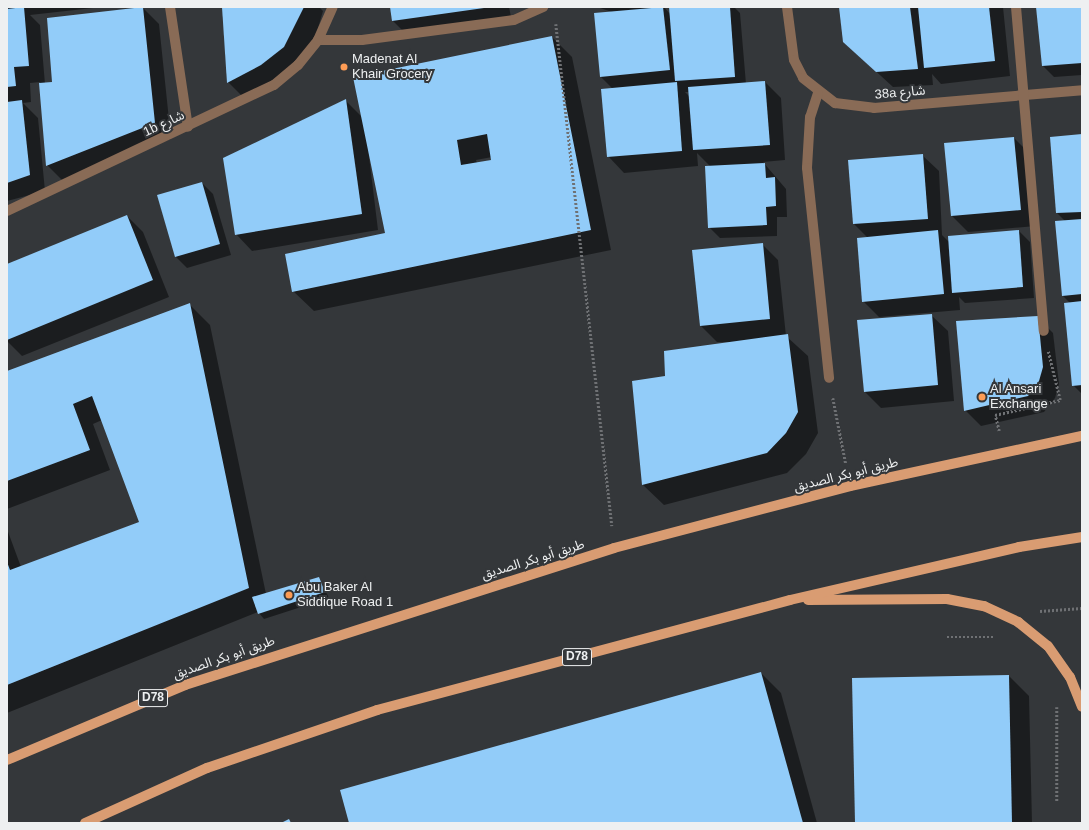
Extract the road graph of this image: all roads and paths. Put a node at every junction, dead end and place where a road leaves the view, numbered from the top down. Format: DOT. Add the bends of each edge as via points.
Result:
graph roads {
  1 [pos="170,7"];
  2 [pos="333,7"];
  3 [pos="543,7"];
  4 [pos="787,7"];
  5 [pos="1016,7"];
  6 [pos="555,15"];
  7 [pos="318,40"];
  8 [pos="1082,90"];
  9 [pos="818,93"];
  10 [pos="1023,96"];
  11 [pos="188,127"];
  12 [pos="7,211"];
  13 [pos="1044,331"];
  14 [pos="829,378"];
  15 [pos="1082,436"];
  16 [pos="1004,452"];
  17 [pos="850,486"];
  18 [pos="1082,537"];
  19 [pos="1082,541"];
  20 [pos="614,548"];
  21 [pos="790,600"];
  22 [pos="947,637"];
  23 [pos="999,637"];
  24 [pos="1057,702"];
  25 [pos="1082,707"];
  26 [pos="7,760"];
  27 [pos="1057,801"];
  28 [pos="85,823"];
  1 -- 11 [label="street"];
  2 -- 7 [label="street, 1b شارع"];
  3 -- 7 [label="street" via="514,20 362,40"];
  4 -- 9 [label="street, 38a شارع" via="794,60 803,78"];
  5 -- 10 [label="street"];
  6 -- 20 [label="path"];
  7 -- 11 [label="street, 1b شارع" via="298,65 274,85"];
  8 -- 10 [label="street, 38a شارع"];
  9 -- 10 [label="street, 38a شارع" via="854,108"];
  9 -- 14 [label="street" via="809,124 807,168"];
  10 -- 13 [label="street"];
  11 -- 12 [label="street, 1b شارع"];
  13 -- 16 [label="path" via="1060,400 995,414"];
  14 -- 17 [label="path"];
  15 -- 16 [label="main road, طريق أبو بكر الصديق / D78"];
  16 -- 17 [label="main road, طريق أبو بكر الصديق / D78"];
  17 -- 20 [label="main road, طريق أبو بكر الصديق / D78"];
  18 -- 19 [label="street"];
  18 -- 21 [label="main road, D78" via="1019,547"];
  20 -- 26 [label="main road, طريق أبو بكر الصديق / D78" via="185,685"];
  21 -- 25 [label="main road" via="947,599 984,606 1018,622 1048,646 1070,677"];
  21 -- 28 [label="main road, D78" via="377,710 207,768"];
  22 -- 23 [label="path"];
  24 -- 27 [label="path"];
}
